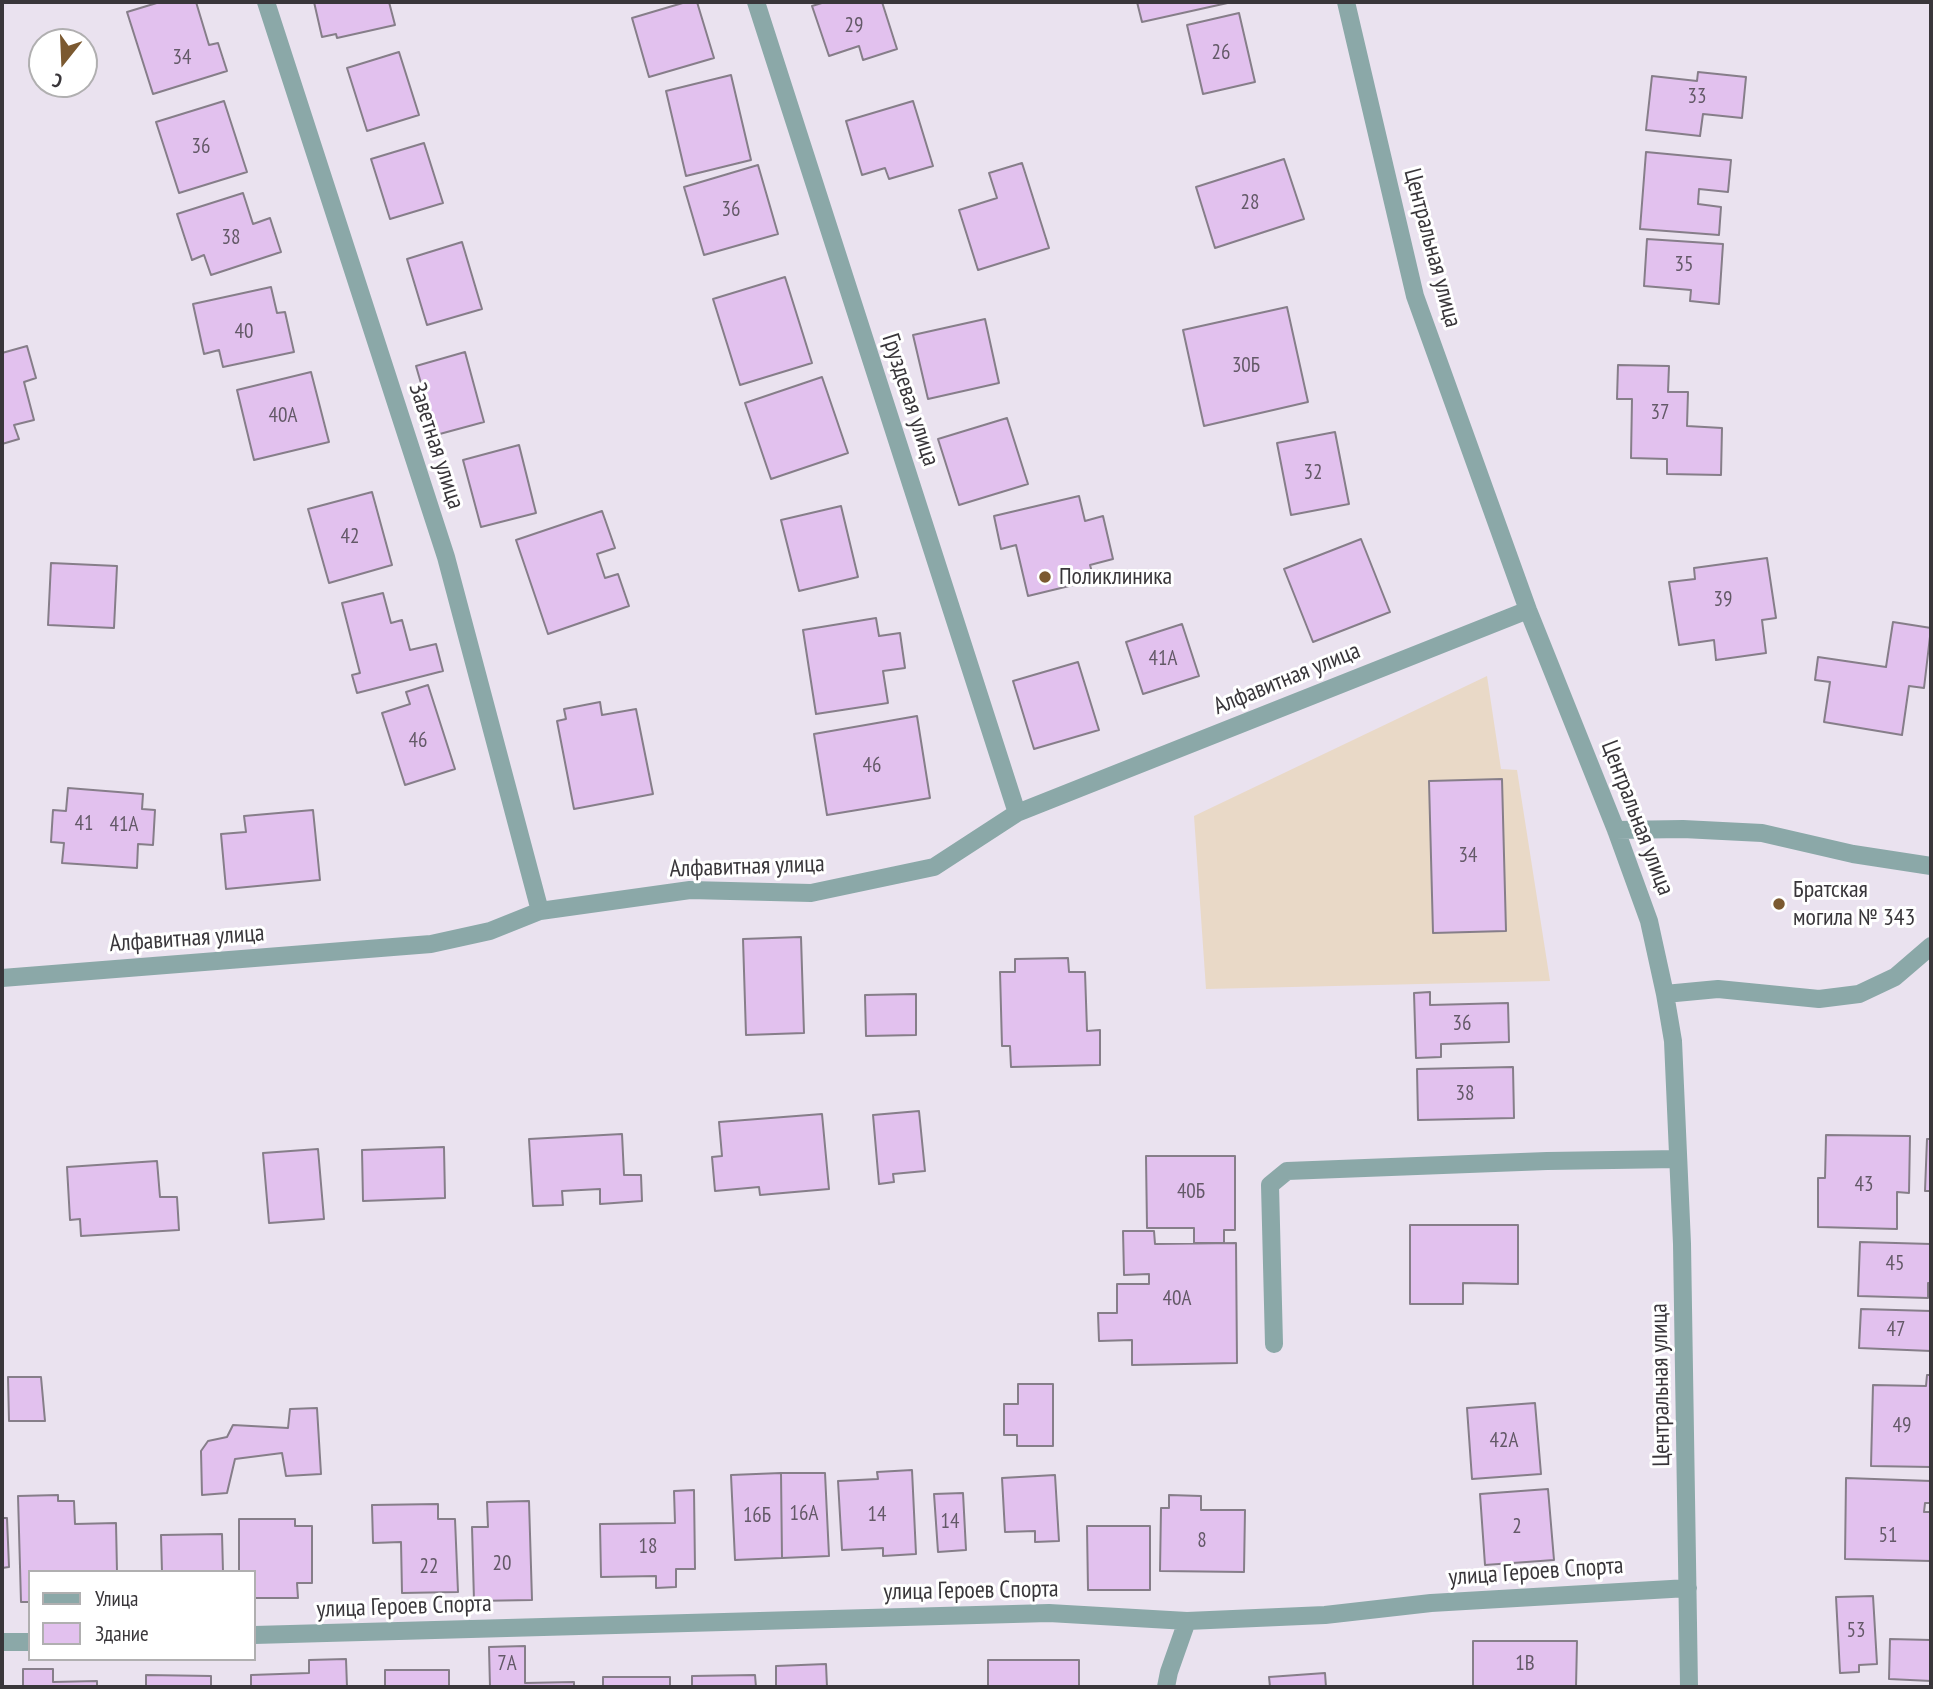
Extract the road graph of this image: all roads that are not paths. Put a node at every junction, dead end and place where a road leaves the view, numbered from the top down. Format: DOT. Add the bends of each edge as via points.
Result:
graph roads {
  1 [pos="266,2"];
  2 [pos="756,2"];
  3 [pos="1346,2"];
  4 [pos="1528,610"];
  5 [pos="1017,813"];
  6 [pos="1616,830"];
  7 [pos="1931,866"];
  8 [pos="540,911"];
  9 [pos="1931,946"];
  10 [pos="2,978"];
  11 [pos="1665,995"];
  12 [pos="1678,1159"];
  13 [pos="1274,1344"];
  14 [pos="1688,1587"];
  15 [pos="1188,1622"];
  16 [pos="256,1635"];
  17 [pos="28,1642"];
  18 [pos="2,1643"];
  19 [pos="1166,1687"];
  20 [pos="1689,1687"];
  1 -- 8 [label="street, Заветная улица" via="446,557"];
  2 -- 5 [label="street, Груздевая улица"];
  3 -- 4 [label="street, Центральная улица" via="1415,296"];
  4 -- 5 [label="street, Алфавитная улица"];
  4 -- 6 [label="street, Центральная улица"];
  5 -- 8 [label="street, Алфавитная улица" via="934,867 811,893 690,890"];
  6 -- 7 [label="street" via="1762,833"];
  6 -- 11 [label="street, Центральная улица" via="1649,921"];
  8 -- 10 [label="street, Алфавитная улица" via="490,931 431,944"];
  9 -- 11 [label="street" via="1895,977 1859,994 1819,999 1717,989"];
  11 -- 12 [label="street, Центральная улица" via="1673,1041"];
  12 -- 13 [label="street" via="1287,1171 1270,1185"];
  12 -- 14 [label="street, Центральная улица"];
  14 -- 15 [label="street, улица Героев Спорта"];
  14 -- 20 [label="street, Центральная улица"];
  15 -- 16 [label="street, улица Героев Спорта" via="1049,1613"];
  15 -- 19 [label="street"];
  17 -- 18 [label="street"];
}
